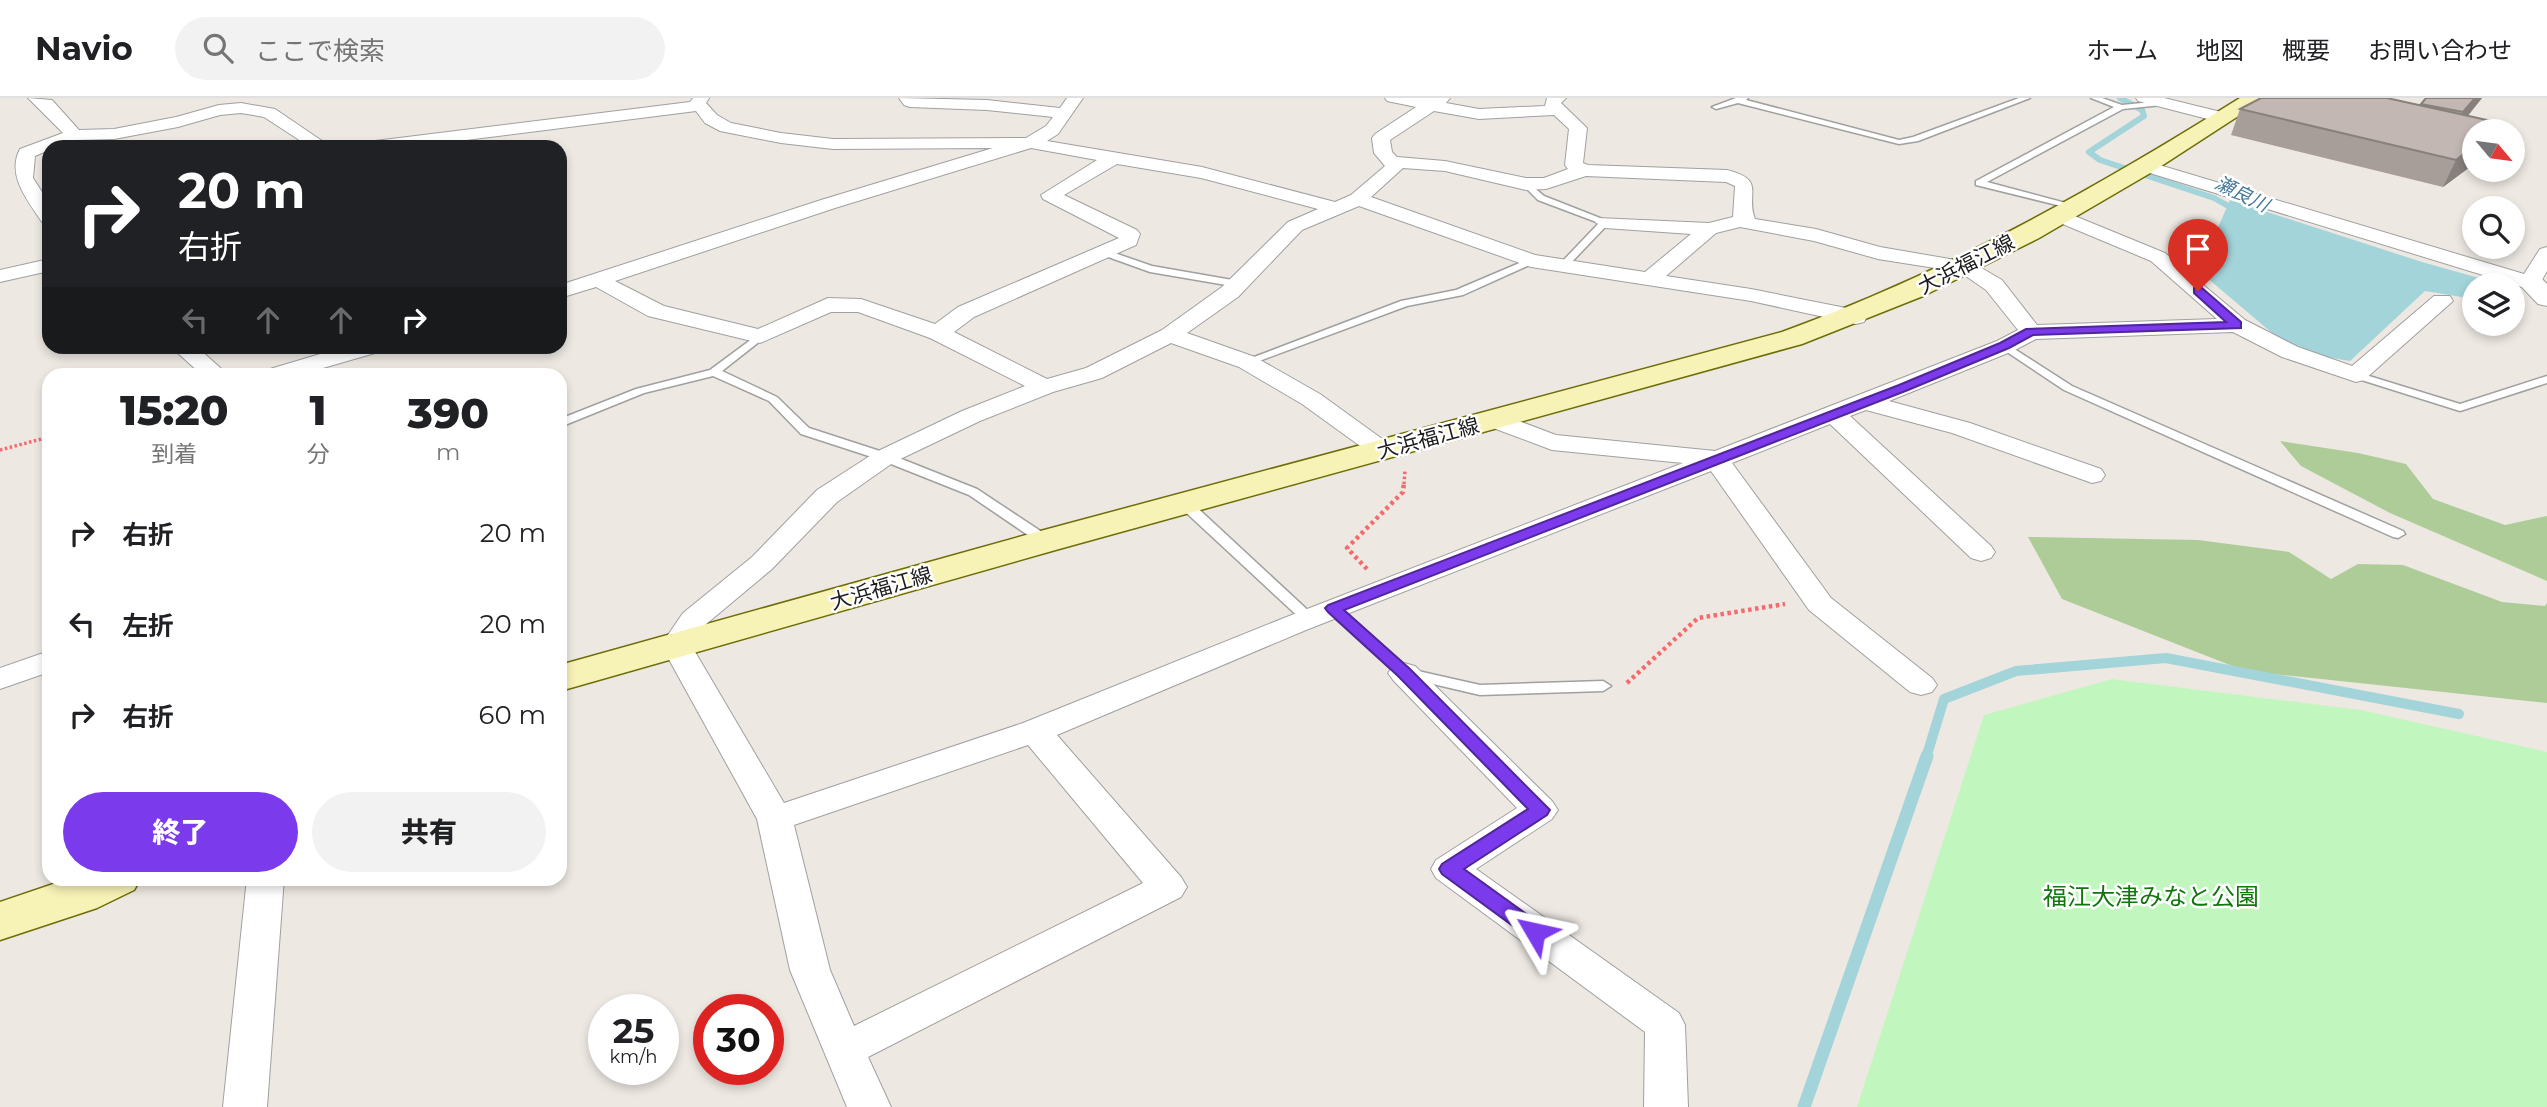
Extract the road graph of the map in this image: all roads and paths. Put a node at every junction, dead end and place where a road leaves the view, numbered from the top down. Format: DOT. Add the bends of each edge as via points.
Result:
graph roads {
  1 [pos="36,98"];
  2 [pos="908,98"];
  3 [pos="1075,98"];
  4 [pos="1393,98"];
  5 [pos="2026,98"];
  6 [pos="2095,98"];
  7 [pos="2144,98"];
  8 [pos="2255,98"];
  9 [pos="1740,99"];
  10 [pos="701,102"];
  11 [pos="1436,102"];
  12 [pos="2162,103"];
  13 [pos="1557,104"];
  14 [pos="1716,107"];
  15 [pos="2121,107"];
  16 [pos="1064,113"];
  17 [pos="2223,118"];
  18 [pos="74,135"];
  19 [pos="61,140"];
  20 [pos="312,140"];
  21 [pos="418,140"];
  22 [pos="1030,143"];
  23 [pos="42,147"];
  24 [pos="1114,158"];
  25 [pos="1391,162"];
  26 [pos="2146,166"];
  27 [pos="1584,170"];
  28 [pos="1526,184"];
  29 [pos="1358,199"];
  30 [pos="42,207"];
  31 [pos="1336,208"];
  32 [pos="2067,212"];
  33 [pos="1743,220"];
  34 [pos="1605,222"];
  35 [pos="1709,229"];
  36 [pos="1103,252"];
  37 [pos="2547,253"];
  38 [pos="1531,261"];
  39 [pos="1563,266"];
  40 [pos="42,267"];
  41 [pos="1966,267"];
  42 [pos="0,276"];
  43 [pos="600,281"];
  44 [pos="1647,281"];
  45 [pos="1238,284"];
  46 [pos="567,290"];
  47 [pos="2538,290"];
  48 [pos="2442,302"];
  49 [pos="1856,317"];
  50 [pos="2237,325"];
  51 [pos="2031,332"];
  52 [pos="938,333"];
  53 [pos="1170,335"];
  54 [pos="760,336"];
  55 [pos="2005,346"];
  56 [pos="191,354"];
  57 [pos="347,354"];
  58 [pos="1247,362"];
  59 [pos="208,368"];
  60 [pos="299,368"];
  61 [pos="714,372"];
  62 [pos="2356,375"];
  63 [pos="2547,379"];
  64 [pos="1045,387"];
  65 [pos="1865,402"];
  66 [pos="1833,414"];
  67 [pos="567,420"];
  68 [pos="1494,420"];
  69 [pos="42,439"];
  70 [pos="1394,447"];
  71 [pos="0,450"];
  72 [pos="885,457"];
  73 [pos="1716,459"];
  74 [pos="2092,475"];
  75 [pos="1185,504"];
  76 [pos="2398,534"];
  77 [pos="1046,541"];
  78 [pos="1981,552"];
  79 [pos="1385,588"];
  80 [pos="1816,598"];
  81 [pos="1321,613"];
  82 [pos="676,645"];
  83 [pos="42,664"];
  84 [pos="1404,673"];
  85 [pos="567,676"];
  86 [pos="0,679"];
  87 [pos="1921,685"];
  88 [pos="1603,686"];
  89 [pos="1035,731"];
  90 [pos="775,818"];
  91 [pos="100,886"];
  92 [pos="265,886"];
  93 [pos="0,921"];
  94 [pos="845,1050"];
  95 [pos="245,1107"];
  96 [pos="869,1107"];
  97 [pos="1666,1107"];
  1 -- 18 [label="street"];
  2 -- 16 [label="street" via="924,105 987,105"];
  3 -- 16 [label="street"];
  4 -- 11 [label="street"];
  5 -- 9 [label="lane" via="1899,142"];
  6 -- 15 [label="lane"];
  7 -- 12 [label="street"];
  8 -- 17 [label="main road, 大浜福江線"];
  9 -- 14 [label="lane"];
  10 -- 21 [label="street"];
  10 -- 22 [label="street" via="711,119 726,127 781,138 833,144"];
  11 -- 13 [label="street" via="1479,114"];
  11 -- 25 [label="street" via="1381,138 1383,153"];
  12 -- 15 [label="lane"];
  12 -- 17 [label="street"];
  13 -- 27 [label="street" via="1578,128 1574,165"];
  15 -- 32 [label="lane" via="1979,183"];
  16 -- 22 [label="street" via="1052,130"];
  17 -- 26 [label="main road, 大浜福江線"];
  18 -- 19 [label="street"];
  18 -- 20 [label="street" via="114,134 241,108 270,113"];
  22 -- 24 [label="street"];
  22 -- 43 [label="street" via="828,204"];
  23 -- 30 [label="street" via="26,153 24,178"];
  24 -- 31 [label="street" via="1202,173"];
  24 -- 36 [label="street" via="1050,195 1130,234 1129,242"];
  25 -- 28 [label="street" via="1446,166"];
  25 -- 29 [label="street" via="1395,166"];
  26 -- 32 [label="main road, 大浜福江線"];
  26 -- 47 [label="street"];
  27 -- 28 [label="street" via="1546,183"];
  27 -- 33 [label="street" via="1738,179 1744,185"];
  28 -- 34 [label="lane" via="1541,198"];
  29 -- 31 [label="street"];
  29 -- 38 [label="street"];
  31 -- 45 [label="street" via="1295,226"];
  32 -- 41 [label="main road, 大浜福江線"];
  32 -- 50 [label="street" via="2158,257"];
  33 -- 35 [label="street"];
  33 -- 41 [label="street" via="1878,253"];
  34 -- 35 [label="street"];
  34 -- 39 [label="lane"];
  35 -- 44 [label="street"];
  36 -- 45 [label="lane" via="1150,269"];
  36 -- 52 [label="street" via="966,312"];
  37 -- 47 [label="street"];
  38 -- 39 [label="street"];
  38 -- 58 [label="lane" via="1459,293 1405,303"];
  39 -- 44 [label="street"];
  40 -- 42 [label="street"];
  41 -- 49 [label="main road, 大浜福江線"];
  41 -- 51 [label="street" via="1994,285"];
  43 -- 46 [label="street"];
  43 -- 54 [label="street" via="656,311"];
  44 -- 49 [label="street" via="1751,295"];
  45 -- 53 [label="street"];
  48 -- 62 [label="street"];
  49 -- 68 [label="main road, 大浜福江線"];
  50 -- 51 [label="street"];
  50 -- 62 [label="street" via="2291,352"];
  51 -- 55 [label="street"];
  52 -- 54 [label="street" via="846,304 828,306"];
  52 -- 64 [label="street"];
  53 -- 58 [label="street"];
  53 -- 64 [label="street" via="1094,373"];
  54 -- 61 [label="lane"];
  55 -- 65 [label="street"];
  55 -- 76 [label="lane" via="2067,388"];
  56 -- 59 [label="street"];
  57 -- 60 [label="street"];
  58 -- 70 [label="street"];
  61 -- 67 [label="lane" via="640,391"];
  61 -- 72 [label="lane" via="773,399 805,431"];
  62 -- 63 [label="lane" via="2460,408"];
  64 -- 72 [label="street"];
  65 -- 66 [label="street"];
  65 -- 74 [label="street" via="1961,428"];
  66 -- 73 [label="street"];
  66 -- 78 [label="street"];
  68 -- 70 [label="main road, 大浜福江線"];
  68 -- 73 [label="street" via="1552,443"];
  69 -- 71 [label="path"];
  70 -- 75 [label="main road, 大浜福江線"];
  70 -- 79 [label="path" via="1403,492 1347,548"];
  72 -- 77 [label="lane" via="973,492"];
  72 -- 82 [label="street" via="827,496 762,564 694,619"];
  73 -- 79 [label="street"];
  73 -- 80 [label="street"];
  75 -- 77 [label="main road, 大浜福江線"];
  75 -- 81 [label="lane"];
  77 -- 82 [label="main road, 大浜福江線"];
  79 -- 81 [label="street"];
  80 -- 87 [label="street"];
  80 -- 88 [label="path" via="1698,618 1627,683"];
  81 -- 84 [label="lane"];
  81 -- 89 [label="street"];
  82 -- 85 [label="main road, 大浜福江線"];
  82 -- 90 [label="street"];
  83 -- 86 [label="street"];
  84 -- 88 [label="lane" via="1480,690"];
  84 -- 97 [label="street" via="1540,810 1449,869 1665,1026"];
  89 -- 90 [label="street"];
  89 -- 94 [label="street" via="1168,887"];
  90 -- 94 [label="street" via="810,970"];
  91 -- 93 [label="main road"];
  92 -- 95 [label="street"];
  94 -- 96 [label="street"];
}
